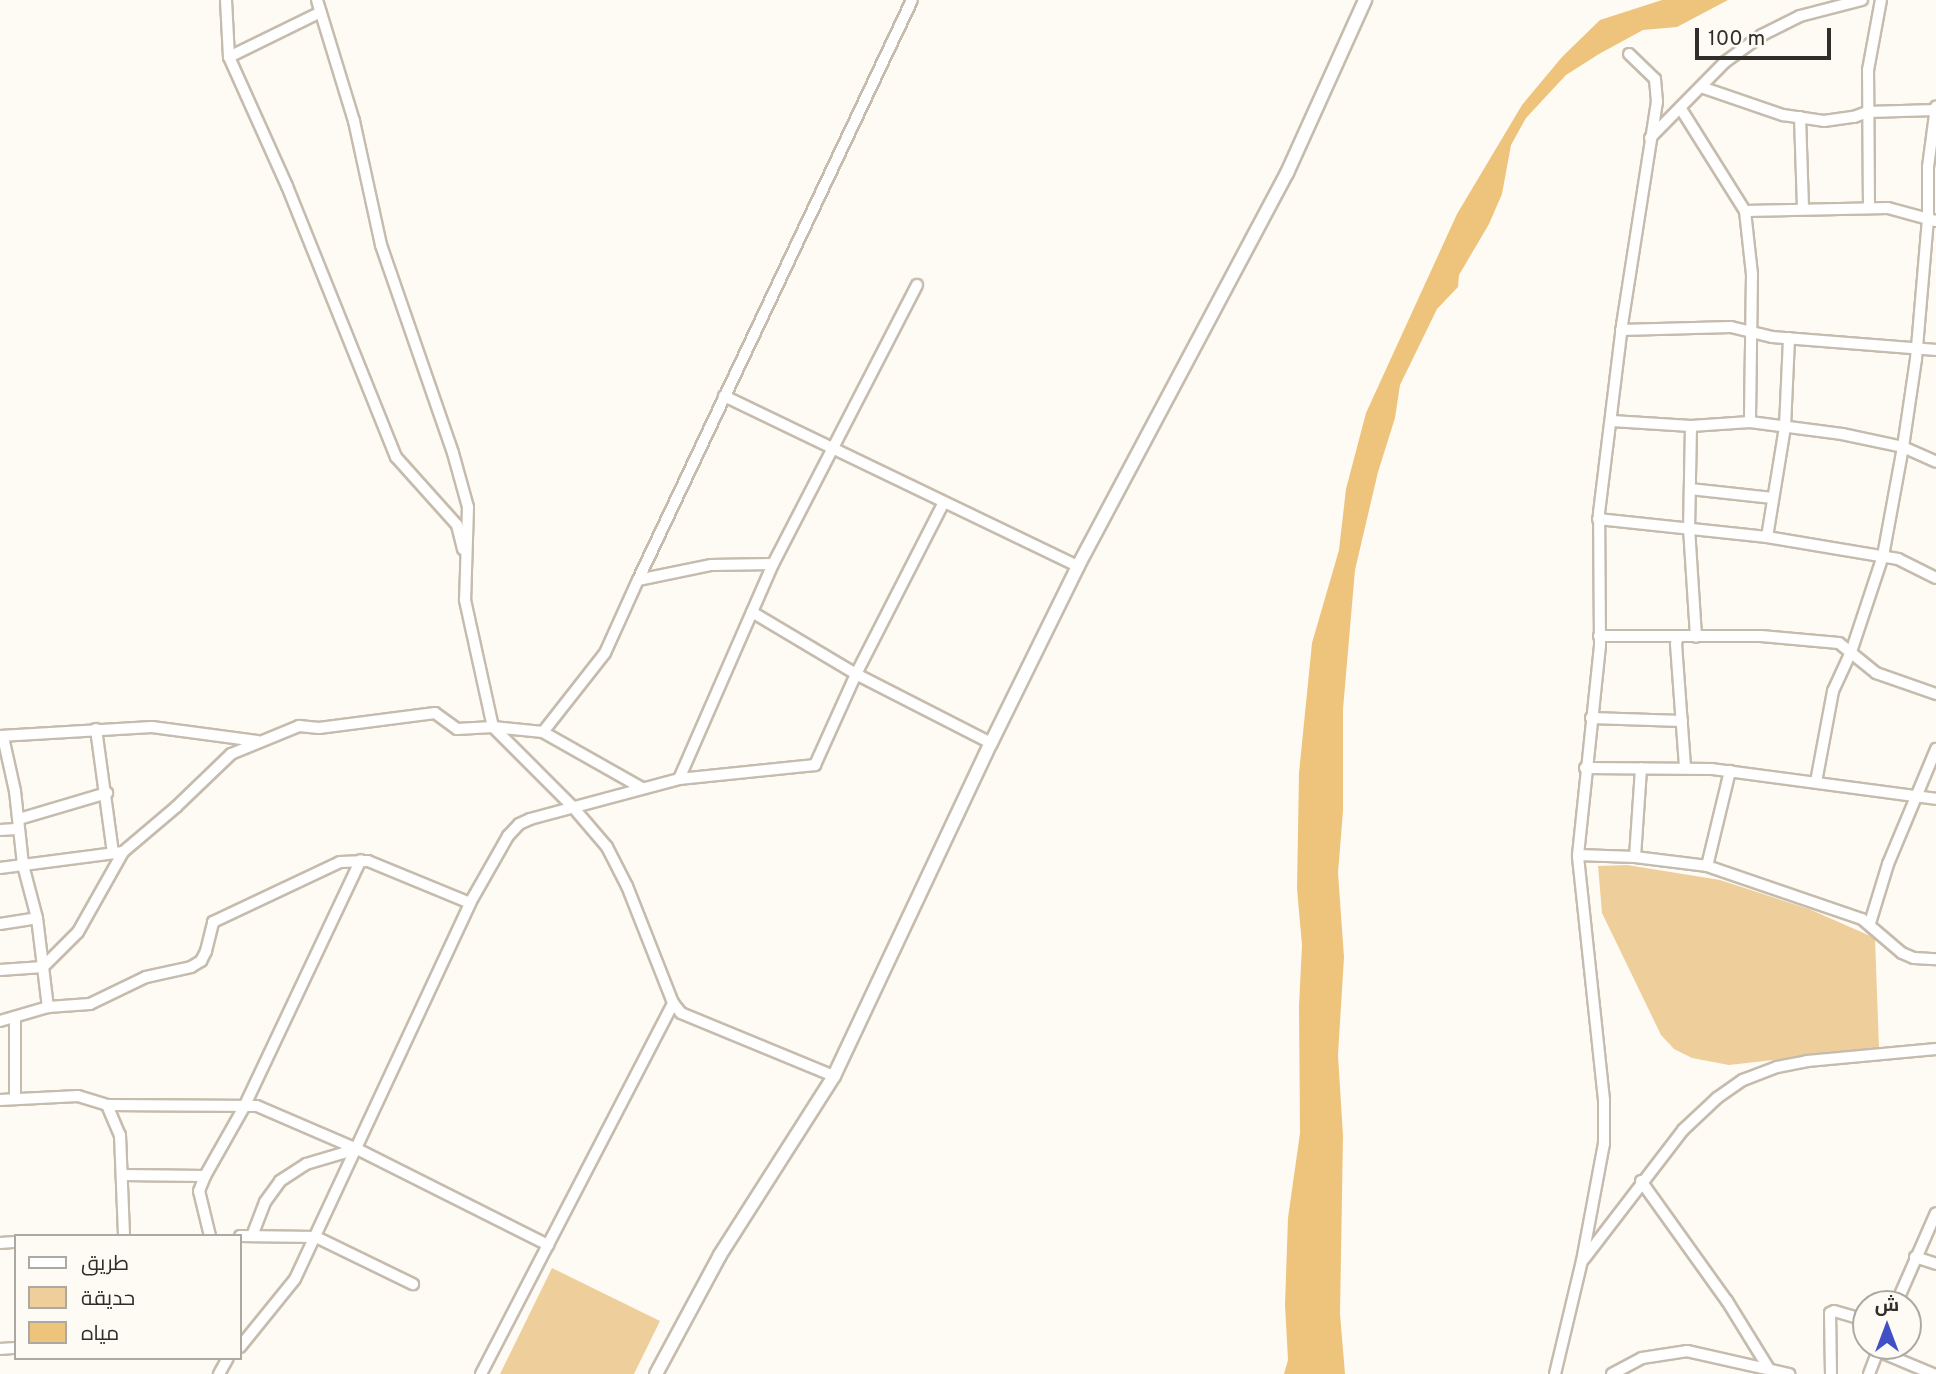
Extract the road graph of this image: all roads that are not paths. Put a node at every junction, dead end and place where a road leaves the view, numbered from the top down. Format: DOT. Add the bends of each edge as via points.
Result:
graph roads {
  1 [pos="226,0"];
  2 [pos="317,0"];
  3 [pos="912,0"];
  4 [pos="1365,0"];
  5 [pos="1862,0"];
  6 [pos="1881,0"];
  7 [pos="321,12"];
  8 [pos="1629,54"];
  9 [pos="229,57"];
  10 [pos="1701,87"];
  11 [pos="1936,109"];
  12 [pos="1681,110"];
  13 [pos="1867,112"];
  14 [pos="1800,117"];
  15 [pos="1650,138"];
  16 [pos="1932,167"];
  17 [pos="1802,208"];
  18 [pos="1869,208"];
  19 [pos="1745,211"];
  20 [pos="1932,220"];
  21 [pos="917,285"];
  22 [pos="1621,330"];
  23 [pos="1751,332"];
  24 [pos="1789,338"];
  25 [pos="1917,346"];
  26 [pos="1936,350"];
  27 [pos="724,396"];
  28 [pos="1612,421"];
  29 [pos="1750,422"];
  30 [pos="1691,426"];
  31 [pos="1784,427"];
  32 [pos="831,447"];
  33 [pos="1903,447"];
  34 [pos="1936,462"];
  35 [pos="1690,488"];
  36 [pos="1773,498"];
  37 [pos="943,503"];
  38 [pos="1598,519"];
  39 [pos="1689,528"];
  40 [pos="1767,537"];
  41 [pos="1883,556"];
  42 [pos="467,562"];
  43 [pos="773,564"];
  44 [pos="1078,566"];
  45 [pos="1936,578"];
  46 [pos="638,580"];
  47 [pos="752,612"];
  48 [pos="1599,636"];
  49 [pos="1678,636"];
  50 [pos="1696,637"];
  51 [pos="1851,652"];
  52 [pos="856,674"];
  53 [pos="1936,694"];
  54 [pos="1591,718"];
  55 [pos="1682,721"];
  56 [pos="493,727"];
  57 [pos="96,729"];
  58 [pos="543,732"];
  59 [pos="1,736"];
  60 [pos="257,741"];
  61 [pos="991,743"];
  62 [pos="1936,749"];
  63 [pos="1585,768"];
  64 [pos="1640,768"];
  65 [pos="1685,768"];
  66 [pos="1730,771"];
  67 [pos="679,779"];
  68 [pos="1816,782"];
  69 [pos="642,788"];
  70 [pos="107,793"];
  71 [pos="1915,795"];
  72 [pos="1936,799"];
  73 [pos="572,806"];
  74 [pos="18,824"];
  75 [pos="0,830"];
  76 [pos="118,853"];
  77 [pos="1578,855"];
  78 [pos="1635,857"];
  79 [pos="361,860"];
  80 [pos="23,865"];
  81 [pos="1707,866"];
  82 [pos="0,867"];
  83 [pos="470,903"];
  84 [pos="37,918"];
  85 [pos="1870,923"];
  86 [pos="0,924"];
  87 [pos="1936,958"];
  88 [pos="43,967"];
  89 [pos="0,970"];
  90 [pos="673,1003"];
  91 [pos="48,1007"];
  92 [pos="15,1019"];
  93 [pos="0,1021"];
  94 [pos="1936,1049"];
  95 [pos="834,1076"];
  96 [pos="15,1099"];
  97 [pos="0,1100"];
  98 [pos="107,1105"];
  99 [pos="244,1107"];
  100 [pos="357,1149"];
  101 [pos="123,1174"];
  102 [pos="205,1176"];
  103 [pos="1641,1181"];
  104 [pos="1936,1213"];
  105 [pos="124,1234"];
  106 [pos="210,1234"];
  107 [pos="242,1236"];
  108 [pos="253,1236"];
  109 [pos="316,1237"];
  110 [pos="548,1245"];
  111 [pos="1915,1257"];
  112 [pos="1582,1261"];
  113 [pos="1936,1264"];
  114 [pos="413,1284"];
  115 [pos="1902,1290"];
  116 [pos="1852,1316"];
  117 [pos="242,1343"];
  118 [pos="1904,1360"];
  119 [pos="1772,1372"];
  120 [pos="481,1374"];
  121 [pos="656,1374"];
  122 [pos="1555,1374"];
  123 [pos="1612,1374"];
  124 [pos="1789,1374"];
  125 [pos="1831,1374"];
  126 [pos="1933,1374"];
  1 -- 9 [label="street"];
  2 -- 7 [label="street"];
  3 -- 27 [label="street"];
  4 -- 44 [label="street" via="1287,173"];
  5 -- 10 [label="street" via="1775,26 1725,62"];
  6 -- 13 [label="street" via="1868,64"];
  7 -- 9 [label="street"];
  7 -- 42 [label="street" via="354,121 382,245 468,507"];
  8 -- 15 [label="street" via="1655,79 1657,102"];
  9 -- 42 [label="street" via="287,186 396,457 457,525"];
  10 -- 12 [label="street"];
  10 -- 14 [label="street"];
  11 -- 13 [label="street"];
  11 -- 16 [label="street"];
  12 -- 15 [label="street"];
  12 -- 19 [label="street"];
  13 -- 14 [label="street" via="1839,120"];
  13 -- 18 [label="street"];
  14 -- 17 [label="street"];
  15 -- 22 [label="street"];
  16 -- 20 [label="street"];
  17 -- 18 [label="street"];
  17 -- 19 [label="street"];
  18 -- 20 [label="street" via="1897,209"];
  19 -- 23 [label="street" via="1752,274"];
  20 -- 25 [label="street"];
  21 -- 32 [label="street"];
  22 -- 23 [label="street" via="1731,327"];
  22 -- 28 [label="street"];
  23 -- 24 [label="street"];
  23 -- 29 [label="street"];
  24 -- 25 [label="street"];
  24 -- 31 [label="street"];
  25 -- 26 [label="street"];
  25 -- 33 [label="street"];
  27 -- 32 [label="street"];
  27 -- 46 [label="street"];
  28 -- 30 [label="street"];
  28 -- 38 [label="street"];
  29 -- 30 [label="street"];
  29 -- 31 [label="street"];
  30 -- 35 [label="street"];
  31 -- 33 [label="street"];
  31 -- 36 [label="street"];
  32 -- 37 [label="street"];
  32 -- 43 [label="street"];
  33 -- 34 [label="street"];
  33 -- 41 [label="street"];
  35 -- 36 [label="street"];
  35 -- 39 [label="street"];
  36 -- 40 [label="street"];
  37 -- 44 [label="street"];
  37 -- 52 [label="street"];
  38 -- 39 [label="street"];
  38 -- 48 [label="street"];
  39 -- 40 [label="street"];
  39 -- 50 [label="street"];
  40 -- 41 [label="street"];
  41 -- 45 [label="street" via="1906,561"];
  41 -- 51 [label="street"];
  42 -- 56 [label="street" via="466,600"];
  43 -- 46 [label="street" via="711,565"];
  43 -- 47 [label="street"];
  44 -- 61 [label="street"];
  46 -- 58 [label="street" via="605,653"];
  47 -- 52 [label="street"];
  47 -- 67 [label="street"];
  48 -- 49 [label="street"];
  48 -- 54 [label="street"];
  49 -- 50 [label="street"];
  49 -- 55 [label="street"];
  50 -- 51 [label="street" via="1830,642"];
  51 -- 53 [label="street" via="1876,673"];
  51 -- 68 [label="street" via="1833,691"];
  52 -- 61 [label="street"];
  52 -- 67 [label="street" via="815,765"];
  54 -- 55 [label="street"];
  54 -- 63 [label="street"];
  55 -- 65 [label="street"];
  56 -- 58 [label="street"];
  56 -- 60 [label="street" via="457,729 435,713 319,728 299,726"];
  56 -- 73 [label="street"];
  57 -- 59 [label="street"];
  57 -- 60 [label="street" via="152,727"];
  57 -- 70 [label="street"];
  58 -- 69 [label="street"];
  59 -- 74 [label="street"];
  60 -- 76 [label="street" via="231,754 176,807"];
  61 -- 95 [label="street"];
  62 -- 71 [label="street"];
  63 -- 64 [label="street"];
  63 -- 77 [label="street"];
  64 -- 65 [label="street"];
  64 -- 78 [label="street"];
  65 -- 66 [label="street"];
  66 -- 68 [label="street"];
  66 -- 81 [label="street"];
  67 -- 69 [label="street"];
  68 -- 71 [label="street"];
  69 -- 73 [label="street"];
  70 -- 74 [label="street"];
  70 -- 76 [label="street"];
  71 -- 72 [label="street"];
  71 -- 85 [label="street"];
  73 -- 83 [label="street" via="519,824"];
  73 -- 90 [label="street" via="607,847 627,886"];
  74 -- 75 [label="street"];
  74 -- 80 [label="street"];
  76 -- 80 [label="street"];
  76 -- 88 [label="street" via="78,932"];
  77 -- 78 [label="street"];
  77 -- 112 [label="street" via="1604,1100 1604,1144"];
  78 -- 81 [label="street"];
  79 -- 83 [label="street"];
  79 -- 91 [label="street" via="340,862 219,918 209,928 201,961 191,967 146,976 90,1004"];
  79 -- 99 [label="street"];
  80 -- 82 [label="street"];
  80 -- 84 [label="street"];
  81 -- 85 [label="street"];
  83 -- 100 [label="street"];
  84 -- 86 [label="street"];
  84 -- 88 [label="street"];
  85 -- 87 [label="street" via="1902,953"];
  88 -- 89 [label="street"];
  88 -- 91 [label="street"];
  90 -- 95 [label="street" via="681,1013"];
  90 -- 110 [label="street"];
  91 -- 92 [label="street"];
  92 -- 93 [label="street"];
  92 -- 96 [label="street"];
  94 -- 103 [label="street" via="1807,1061 1743,1080 1698,1115"];
  95 -- 121 [label="street" via="720,1255"];
  96 -- 97 [label="street"];
  96 -- 98 [label="street" via="78,1096"];
  98 -- 99 [label="street"];
  98 -- 101 [label="street" via="120,1135"];
  99 -- 100 [label="street" via="257,1106"];
  99 -- 102 [label="street"];
  100 -- 108 [label="street" via="306,1164 280,1181 265,1202"];
  100 -- 109 [label="street"];
  100 -- 110 [label="street"];
  101 -- 102 [label="street"];
  101 -- 105 [label="street"];
  102 -- 106 [label="street" via="199,1191"];
  103 -- 112 [label="street"];
  103 -- 119 [label="street"];
  104 -- 111 [label="street"];
  107 -- 108 [label="street"];
  108 -- 109 [label="street"];
  109 -- 114 [label="street"];
  109 -- 117 [label="street" via="295,1279"];
  110 -- 120 [label="street"];
  111 -- 113 [label="street"];
  111 -- 115 [label="street"];
  112 -- 122 [label="street"];
  116 -- 125 [label="street" via="1830,1313"];
  118 -- 126 [label="street"];
  119 -- 123 [label="street" via="1687,1352 1642,1358"];
  119 -- 124 [label="street"];
}
